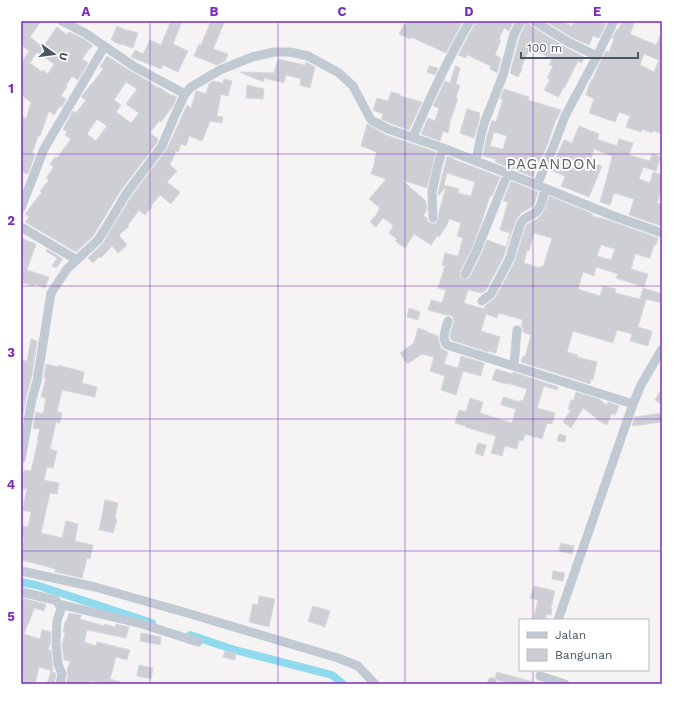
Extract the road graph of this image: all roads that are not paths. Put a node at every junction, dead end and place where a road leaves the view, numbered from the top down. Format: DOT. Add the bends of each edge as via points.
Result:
graph roads {
  1 [pos="62,21"];
  2 [pos="470,21"];
  3 [pos="521,21"];
  4 [pos="534,21"];
  5 [pos="614,21"];
  6 [pos="104,47"];
  7 [pos="597,56"];
  8 [pos="185,94"];
  9 [pos="413,137"];
  10 [pos="444,148"];
  11 [pos="476,161"];
  12 [pos="508,173"];
  13 [pos="541,186"];
  14 [pos="21,208"];
  15 [pos="433,218"];
  16 [pos="21,227"];
  17 [pos="662,233"];
  18 [pos="77,260"];
  19 [pos="465,274"];
  20 [pos="482,301"];
  21 [pos="448,321"];
  22 [pos="517,330"];
  23 [pos="662,349"];
  24 [pos="514,366"];
  25 [pos="633,404"];
  26 [pos="21,459"];
  27 [pos="21,572"];
  28 [pos="21,592"];
  29 [pos="59,604"];
  30 [pos="558,619"];
  31 [pos="198,642"];
  32 [pos="539,677"];
  33 [pos="60,684"];
  34 [pos="375,684"];
  35 [pos="566,684"];
  1 -- 6 [label="street"];
  2 -- 9 [label="street" via="450,56"];
  3 -- 11 [label="street" via="514,34 483,128"];
  4 -- 7 [label="street"];
  5 -- 7 [label="street"];
  6 -- 8 [label="street"];
  6 -- 14 [label="street" via="44,149"];
  7 -- 13 [label="street" via="565,116"];
  8 -- 9 [label="street" via="191,87 220,70 252,57 274,52 290,52 308,56 339,73 353,86 371,120"];
  8 -- 18 [label="street" via="162,146 126,194 98,240"];
  9 -- 10 [label="street"];
  10 -- 11 [label="street"];
  10 -- 15 [label="street" via="432,192"];
  11 -- 12 [label="street"];
  12 -- 13 [label="street"];
  12 -- 19 [label="street"];
  13 -- 17 [label="street" via="611,216"];
  13 -- 20 [label="street" via="539,209 524,218 509,260 491,294"];
  16 -- 18 [label="street"];
  18 -- 26 [label="street" via="67,269 51,293"];
  21 -- 24 [label="street" via="444,339 447,344"];
  22 -- 24 [label="street"];
  23 -- 25 [label="street"];
  24 -- 25 [label="street"];
  25 -- 30 [label="street"];
  27 -- 34 [label="street" via="95,587 338,658 358,666"];
  28 -- 29 [label="street" via="55,600"];
  29 -- 31 [label="street" via="142,624"];
  29 -- 33 [label="street" via="61,609 56,644 62,674"];
  32 -- 35 [label="street"];
}
